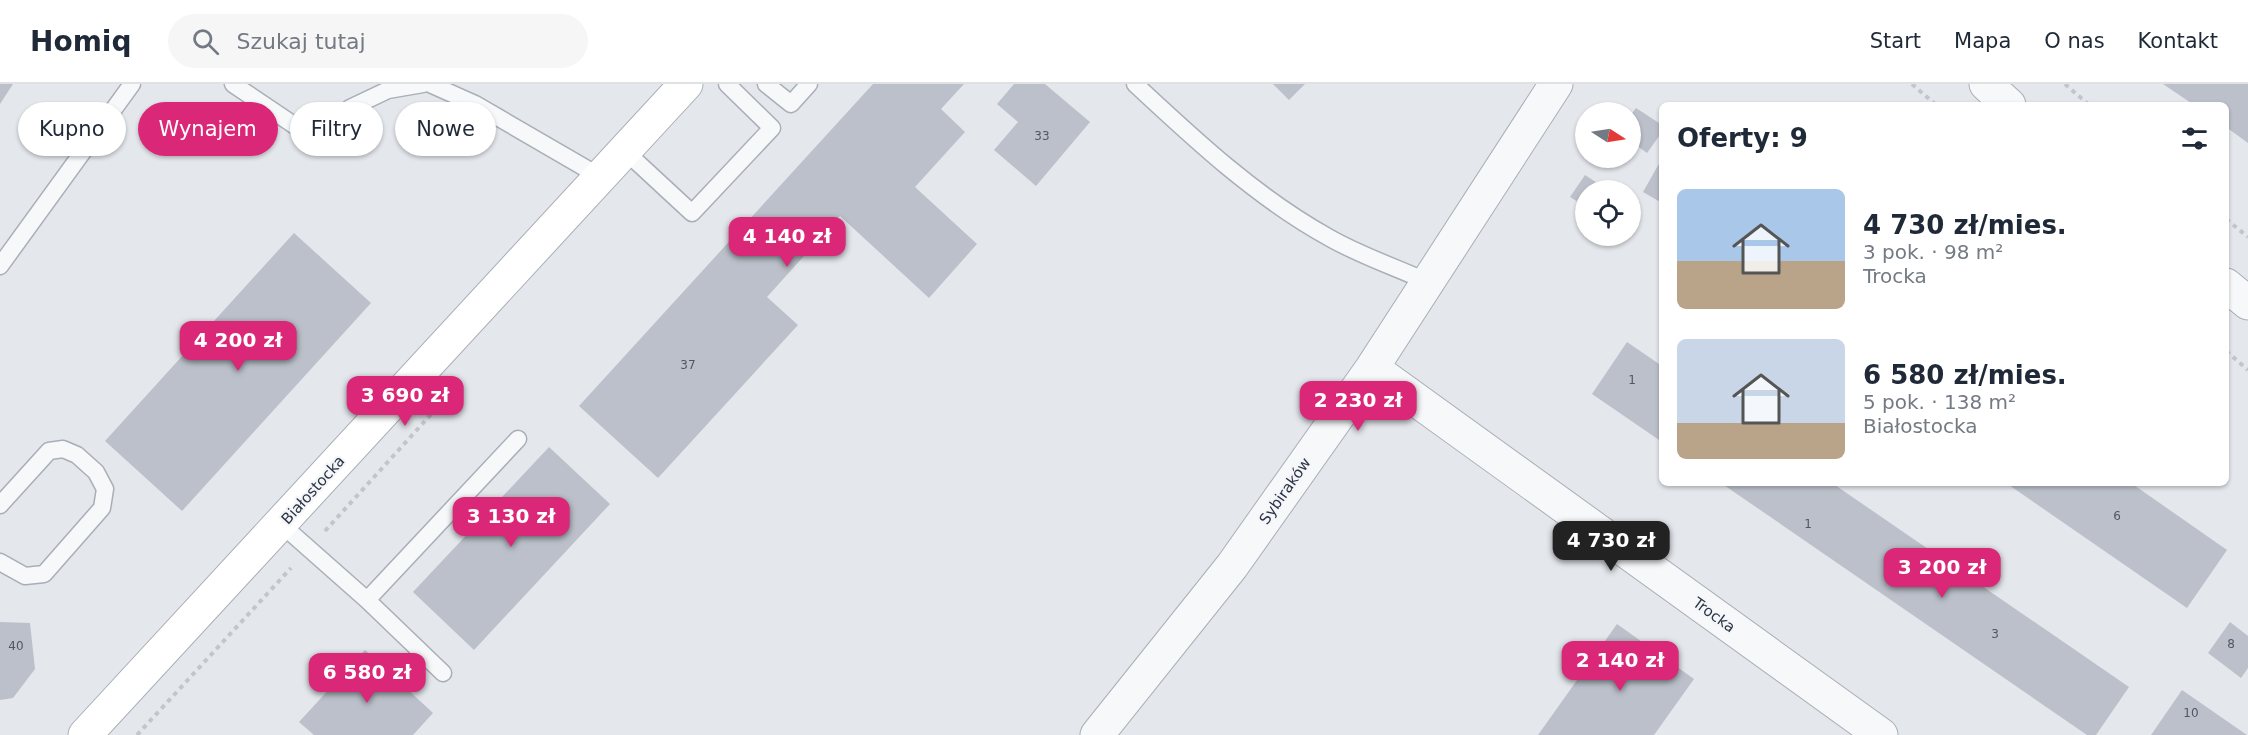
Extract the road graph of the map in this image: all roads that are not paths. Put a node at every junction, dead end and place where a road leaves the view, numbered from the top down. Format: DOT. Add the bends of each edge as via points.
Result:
graph roads {
  1 [pos="132,84"];
  2 [pos="233,84"];
  3 [pos="423,84"];
  4 [pos="430,84"];
  5 [pos="686,84"];
  6 [pos="727,84"];
  7 [pos="766,84"];
  8 [pos="809,84"];
  9 [pos="1135,84"];
  10 [pos="1556,84"];
  11 [pos="1986,84"];
  12 [pos="2006,102"];
  13 [pos="625,151"];
  14 [pos="599,176"];
  15 [pos="0,266"];
  16 [pos="1428,282"];
  17 [pos="2229,287"];
  18 [pos="2248,303"];
  19 [pos="1372,368"];
  20 [pos="518,439"];
  21 [pos="0,505"];
  22 [pos="282,524"];
  23 [pos="0,562"];
  24 [pos="368,600"];
  25 [pos="443,673"];
  26 [pos="85,735"];
  27 [pos="1097,735"];
  28 [pos="1881,735"];
  1 -- 15 [label="lane"];
  2 -- 3 [label="lane" via="320,142 350,108 388,90"];
  4 -- 14 [label="lane" via="475,104"];
  5 -- 13 [label="street, Białostocka"];
  6 -- 13 [label="lane" via="772,128 692,213"];
  7 -- 8 [label="lane" via="791,105"];
  9 -- 16 [label="lane" via="1201,146 1287,213 1330,239"];
  10 -- 16 [label="street, Sybiraków"];
  11 -- 12 [label="street"];
  13 -- 14 [label="street, Białostocka"];
  14 -- 22 [label="street, Białostocka"];
  16 -- 19 [label="street, Sybiraków"];
  17 -- 18 [label="street"];
  19 -- 27 [label="street, Sybiraków" via="1232,566"];
  19 -- 28 [label="street, Trocka"];
  20 -- 24 [label="lane"];
  21 -- 23 [label="lane" via="49,451 63,449 77,455 96,472 105,489 102,508 44,574 25,576"];
  22 -- 24 [label="lane"];
  22 -- 26 [label="street, Białostocka"];
  24 -- 25 [label="lane"];
}
